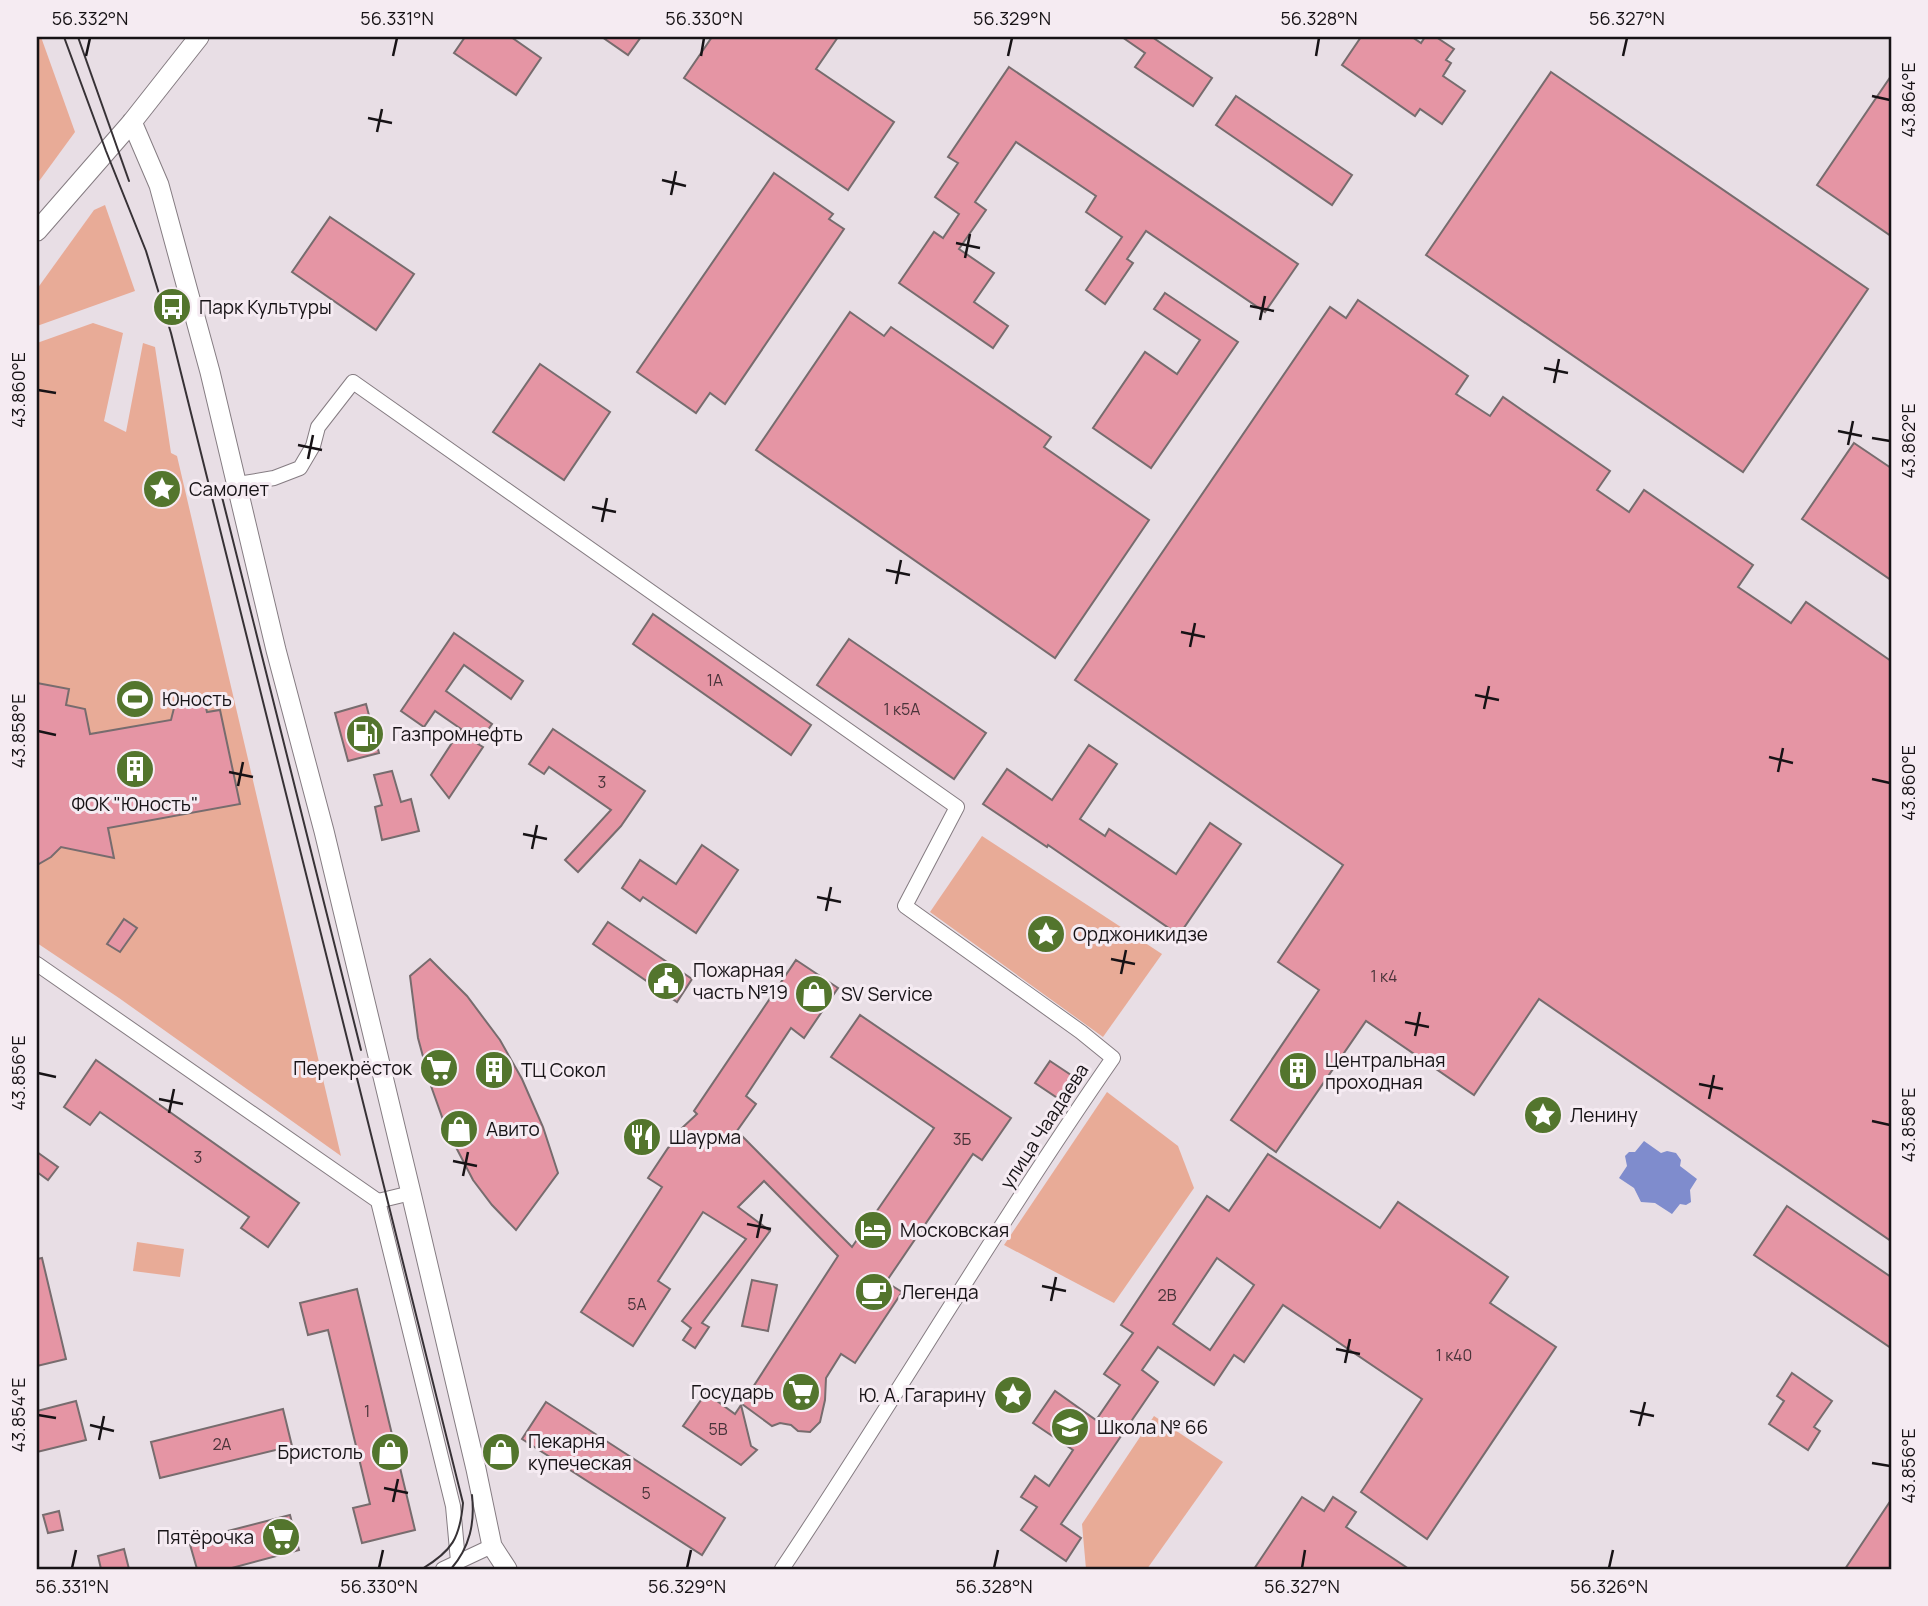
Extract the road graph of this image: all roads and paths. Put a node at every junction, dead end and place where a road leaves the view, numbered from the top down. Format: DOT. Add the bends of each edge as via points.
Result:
graph roads {
  1 [pos="199,37"];
  2 [pos="132,122"];
  3 [pos="37,231"];
  4 [pos="238,484"];
  5 [pos="37,964"];
  6 [pos="411,1193"];
  7 [pos="378,1201"];
  8 [pos="492,1546"];
  9 [pos="458,1561"];
  10 [pos="443,1569"];
  11 [pos="508,1569"];
  12 [pos="782,1569"];
  1 -- 2 [label="street"];
  2 -- 3 [label="street"];
  2 -- 4 [label="street" via="159,185 175,239"];
  4 -- 6 [label="street"];
  4 -- 12 [label="street, улица Чаадаева" via="300,468 318,427 353,383 957,807 905,906 1112,1058"];
  5 -- 7 [label="street"];
  6 -- 7 [label="street"];
  6 -- 8 [label="street"];
  7 -- 9 [label="street" via="453,1506"];
  8 -- 9 [label="street"];
  8 -- 11 [label="street"];
  9 -- 10 [label="street"];
}
